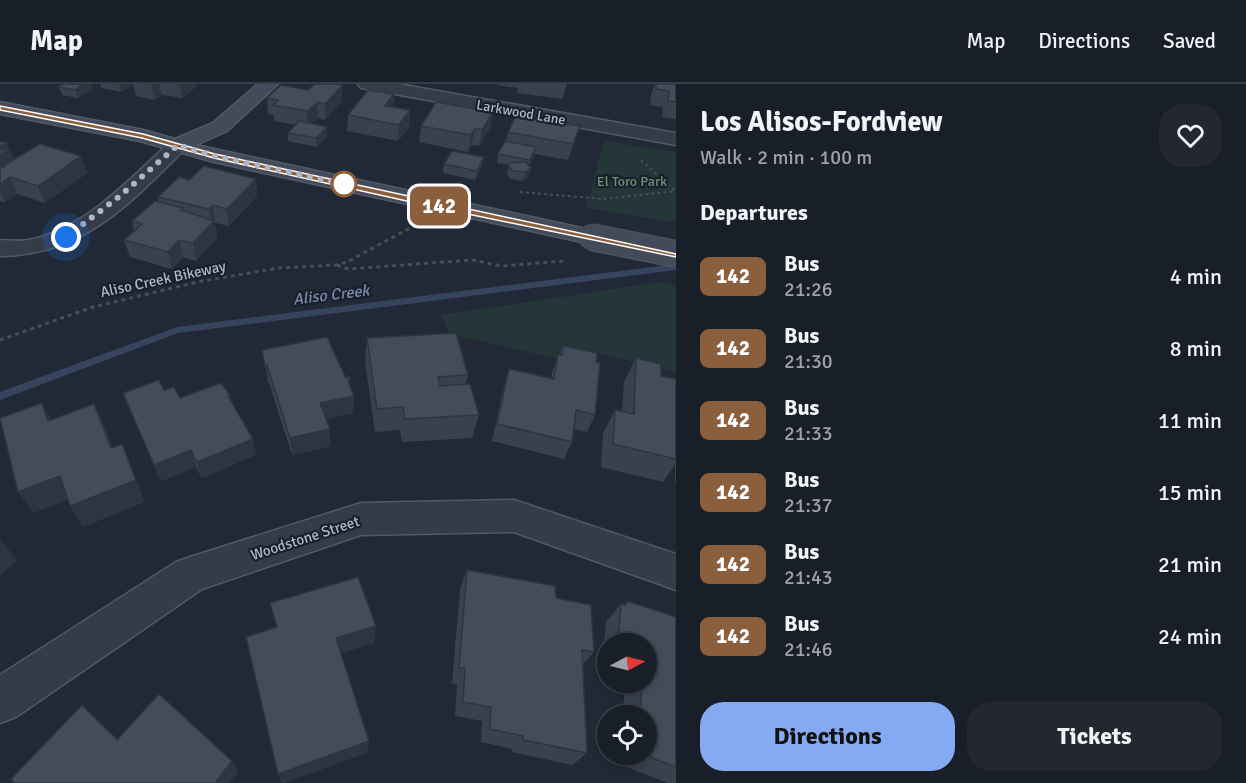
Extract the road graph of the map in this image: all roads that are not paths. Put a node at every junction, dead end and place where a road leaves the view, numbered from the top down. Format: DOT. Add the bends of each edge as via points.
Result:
graph roads {
  1 [pos="270,84"];
  2 [pos="367,84"];
  3 [pos="442,91"];
  4 [pos="0,108"];
  5 [pos="195,118"];
  6 [pos="676,139"];
  7 [pos="178,145"];
  8 [pos="0,248"];
  9 [pos="676,254"];
  10 [pos="676,572"];
  11 [pos="0,701"];
  1 -- 7 [label="main road" via="220,128"];
  2 -- 3 [label="street, Larkwood Lane"];
  3 -- 6 [label="street, Larkwood Lane"];
  4 -- 7 [label="main road"];
  5 -- 7 [label="main road"];
  7 -- 8 [label="street" via="82,228 48,244"];
  7 -- 9 [label="main road, bridge" via="429,204"];
  10 -- 11 [label="street, Woodstone Street" via="514,516 361,519 190,575"];
}
